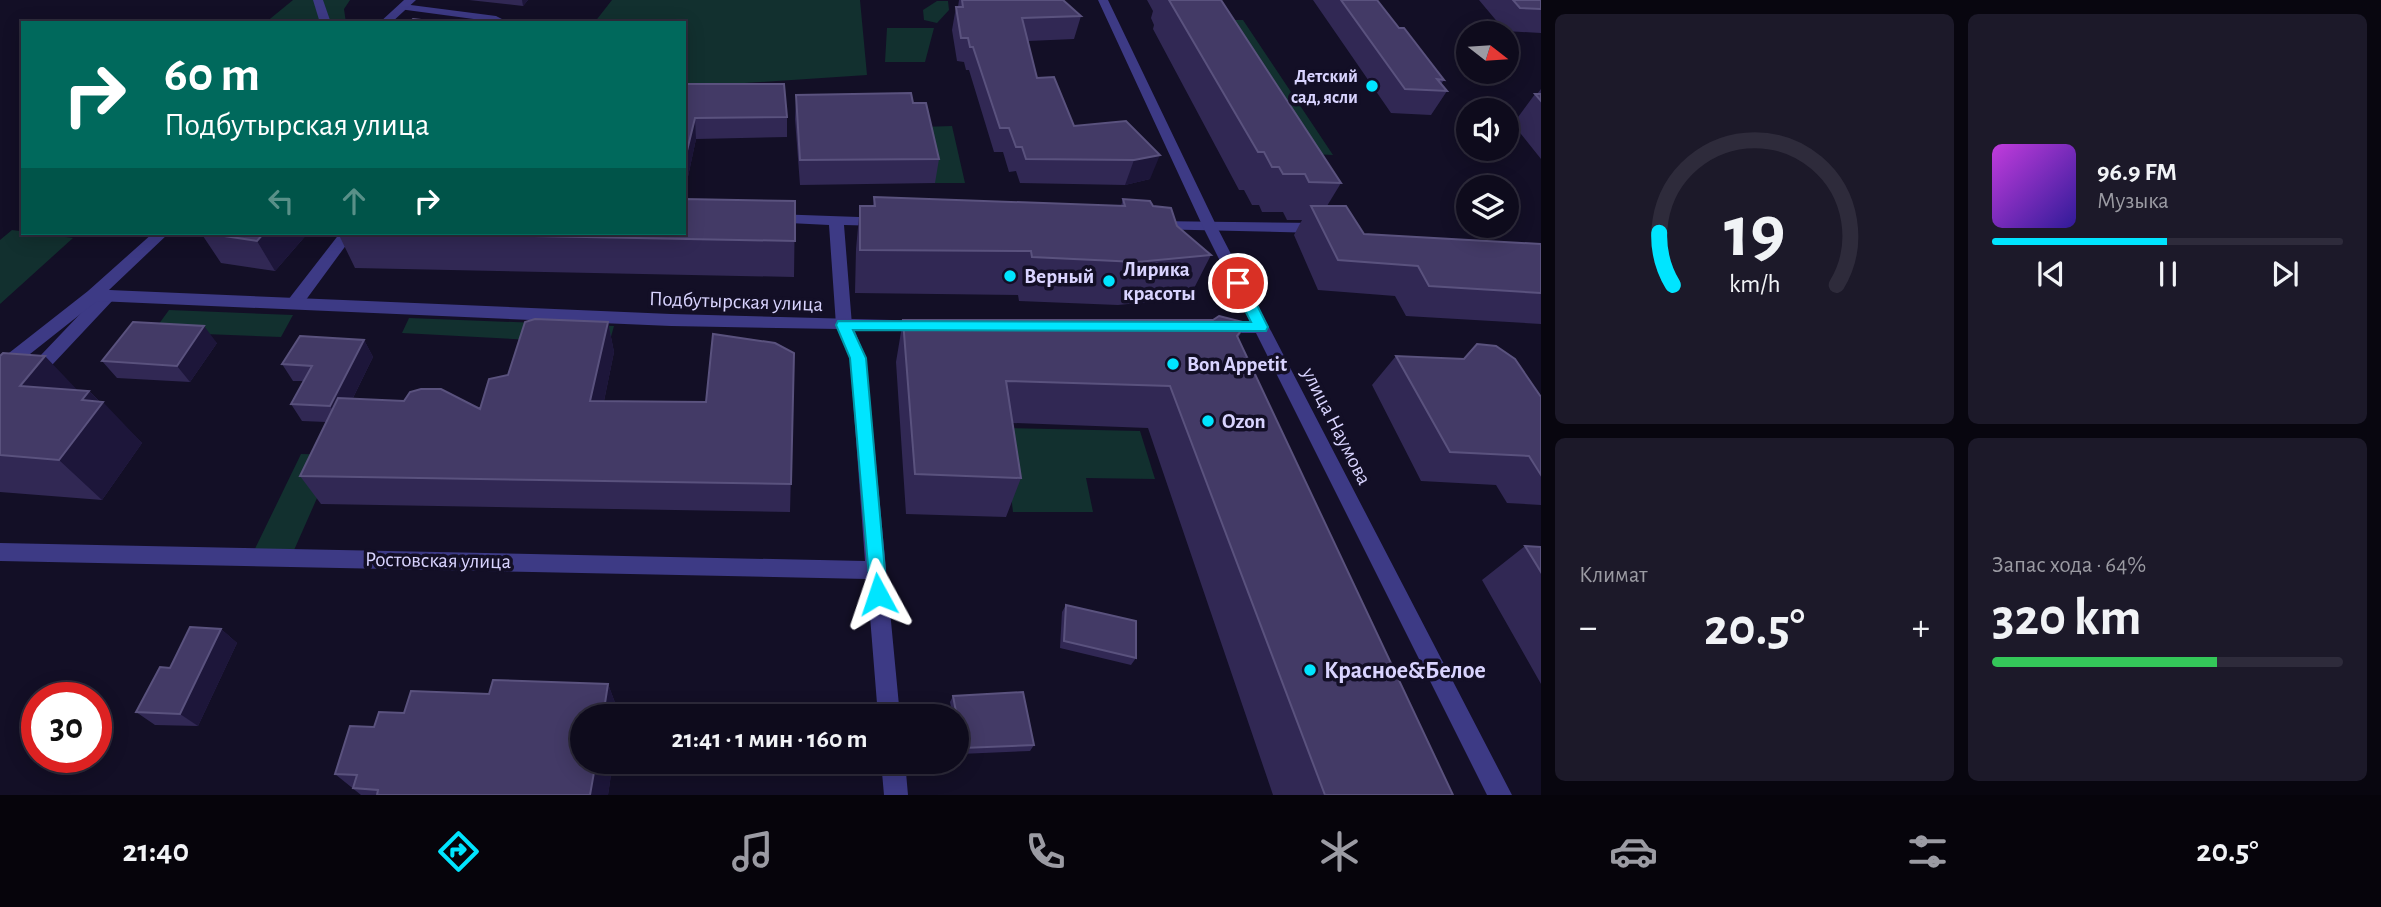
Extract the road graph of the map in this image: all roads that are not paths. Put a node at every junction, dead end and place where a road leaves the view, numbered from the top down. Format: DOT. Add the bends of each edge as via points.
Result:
graph roads {
  1 [pos="318,0"];
  2 [pos="1103,0"];
  3 [pos="407,3"];
  4 [pos="496,19"];
  5 [pos="325,21"];
  6 [pos="386,21"];
  7 [pos="758,219"];
  8 [pos="836,220"];
  9 [pos="892,221"];
  10 [pos="1141,226"];
  11 [pos="1210,227"];
  12 [pos="1332,228"];
  13 [pos="160,235"];
  14 [pos="346,235"];
  15 [pos="101,295"];
  16 [pos="294,304"];
  17 [pos="844,325"];
  18 [pos="939,326"];
  19 [pos="1198,327"];
  20 [pos="1261,327"];
  21 [pos="0,369"];
  22 [pos="0,409"];
  23 [pos="0,552"];
  24 [pos="876,570"];
  25 [pos="888,704"];
  26 [pos="894,774"];
  27 [pos="896,795"];
  28 [pos="1500,795"];
  1 -- 5 [label="street"];
  2 -- 11 [label="street, улица Наумова"];
  3 -- 4 [label="street"];
  3 -- 6 [label="street"];
  7 -- 8 [label="street"];
  8 -- 9 [label="street"];
  8 -- 17 [label="street"];
  10 -- 11 [label="street"];
  11 -- 12 [label="street"];
  11 -- 20 [label="street, улица Наумова"];
  13 -- 15 [label="street"];
  14 -- 16 [label="street"];
  15 -- 16 [label="street, Подбутырская улица"];
  15 -- 21 [label="street"];
  15 -- 22 [label="street"];
  16 -- 17 [label="street, Подбутырская улица"];
  17 -- 18 [label="street, Подбутырская улица"];
  17 -- 24 [label="street" via="858,358"];
  19 -- 20 [label="street"];
  20 -- 28 [label="street, улица Наумова"];
  23 -- 24 [label="street, Ростовская улица"];
  24 -- 25 [label="street"];
  26 -- 27 [label="street"];
}
